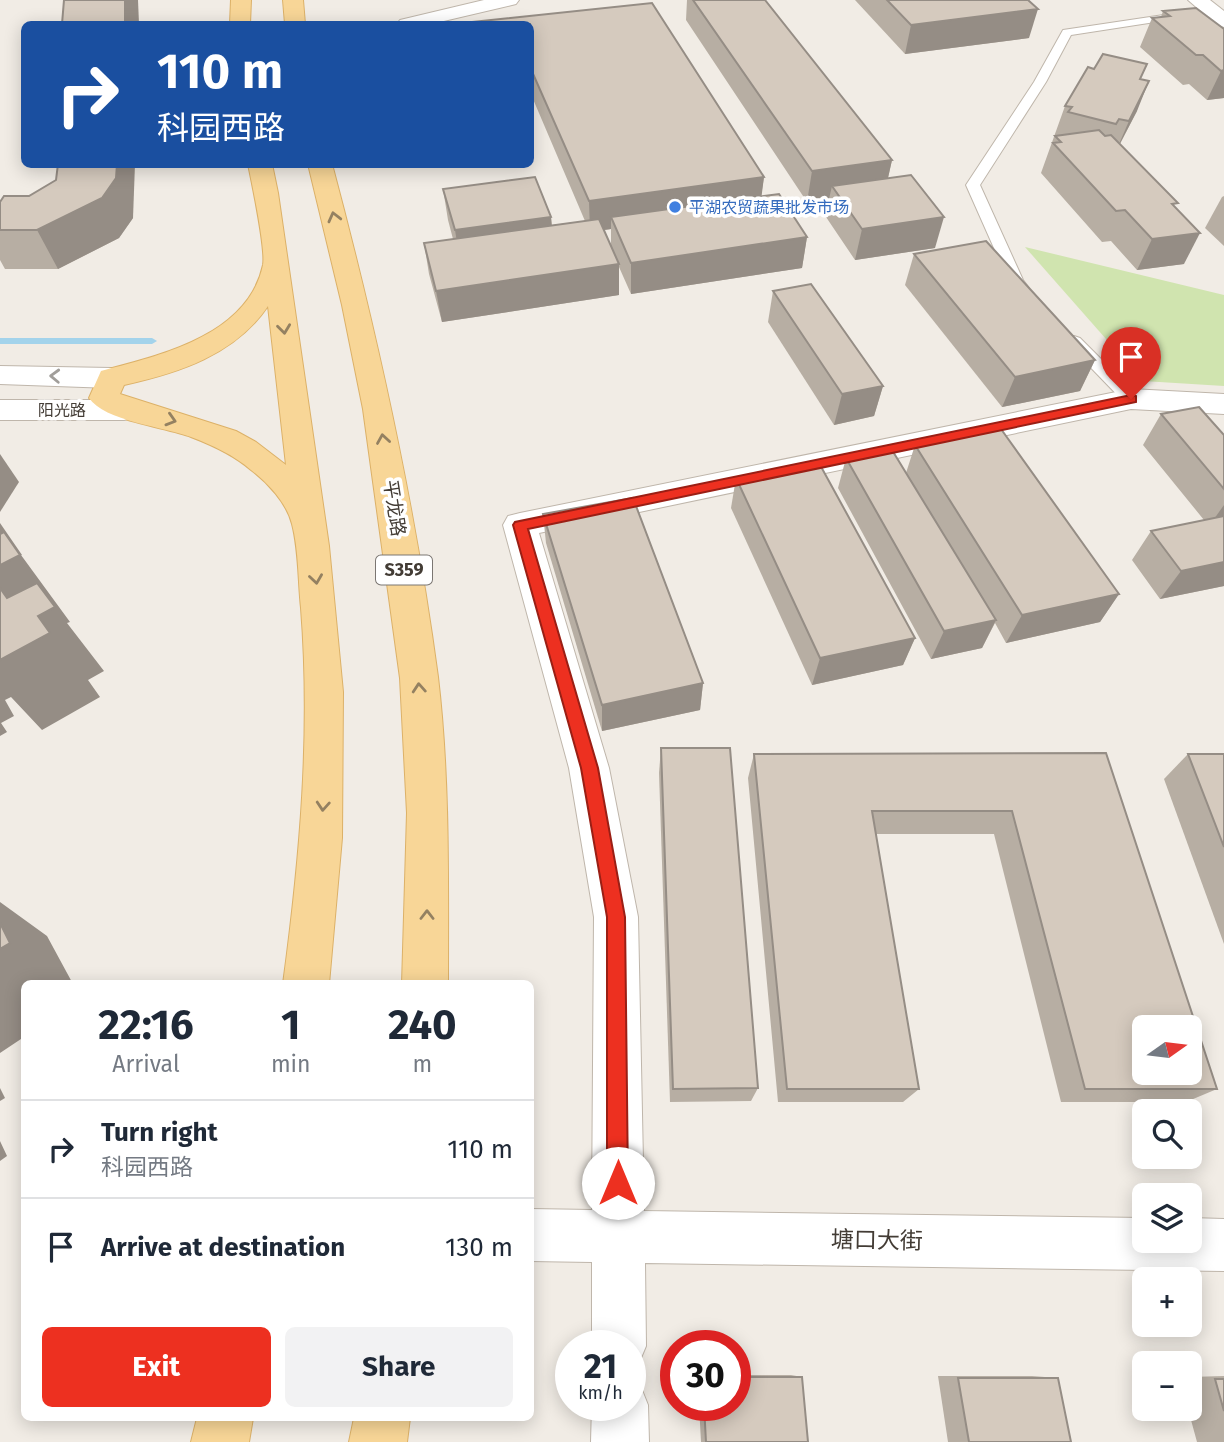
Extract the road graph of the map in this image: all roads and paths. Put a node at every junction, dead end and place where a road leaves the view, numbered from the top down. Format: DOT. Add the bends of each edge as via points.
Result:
graph roads {
  1 [pos="241,0"];
  2 [pos="293,0"];
  3 [pos="509,0"];
  4 [pos="1204,12"];
  5 [pos="240,21"];
  6 [pos="295,21"];
  7 [pos="420,21"];
  8 [pos="261,168"];
  9 [pos="321,168"];
  10 [pos="276,265"];
  11 [pos="1035,302"];
  12 [pos="1064,331"];
  13 [pos="0,375"];
  14 [pos="111,377"];
  15 [pos="1131,399"];
  16 [pos="1224,404"];
  17 [pos="0,410"];
  18 [pos="124,410"];
  19 [pos="309,525"];
  20 [pos="307,980"];
  21 [pos="425,980"];
  22 [pos="534,1235"];
  23 [pos="618,1236"];
  24 [pos="1224,1245"];
  25 [pos="619,1330"];
  26 [pos="224,1421"];
  27 [pos="382,1421"];
  28 [pos="620,1421"];
  29 [pos="220,1442"];
  30 [pos="378,1442"];
  31 [pos="620,1442"];
  1 -- 5 [label="main road"];
  2 -- 6 [label="main road"];
  3 -- 7 [label="street"];
  4 -- 11 [label="lane" via="1068,32 973,185 1016,282"];
  8 -- 10 [label="main road"];
  21 -- 9 [label="main road, 平龙路 / S359, one-way" via="427,813 419,678 378,409"];
  10 -- 14 [label="main road" via="257,305 214,343 155,369"];
  10 -- 19 [label="main road, one-way"];
  12 -- 15 [label="lane"];
  14 -- 13 [label="street, 阳光路, one-way"];
  14 -- 18 [label="main road" via="104,398"];
  15 -- 16 [label="street"];
  15 -- 23 [label="street" via="520,525 589,768 616,917"];
  17 -- 18 [label="street, 阳光路"];
  18 -- 19 [label="main road, one-way" via="194,428 256,456 280,474"];
  19 -- 20 [label="main road, one-way" via="318,590 324,775"];
  22 -- 23 [label="street, 塘口大街"];
  23 -- 24 [label="street, 塘口大街"];
  23 -- 25 [label="street"];
  26 -- 29 [label="main road"];
  27 -- 30 [label="main road"];
  28 -- 31 [label="street"];
}
